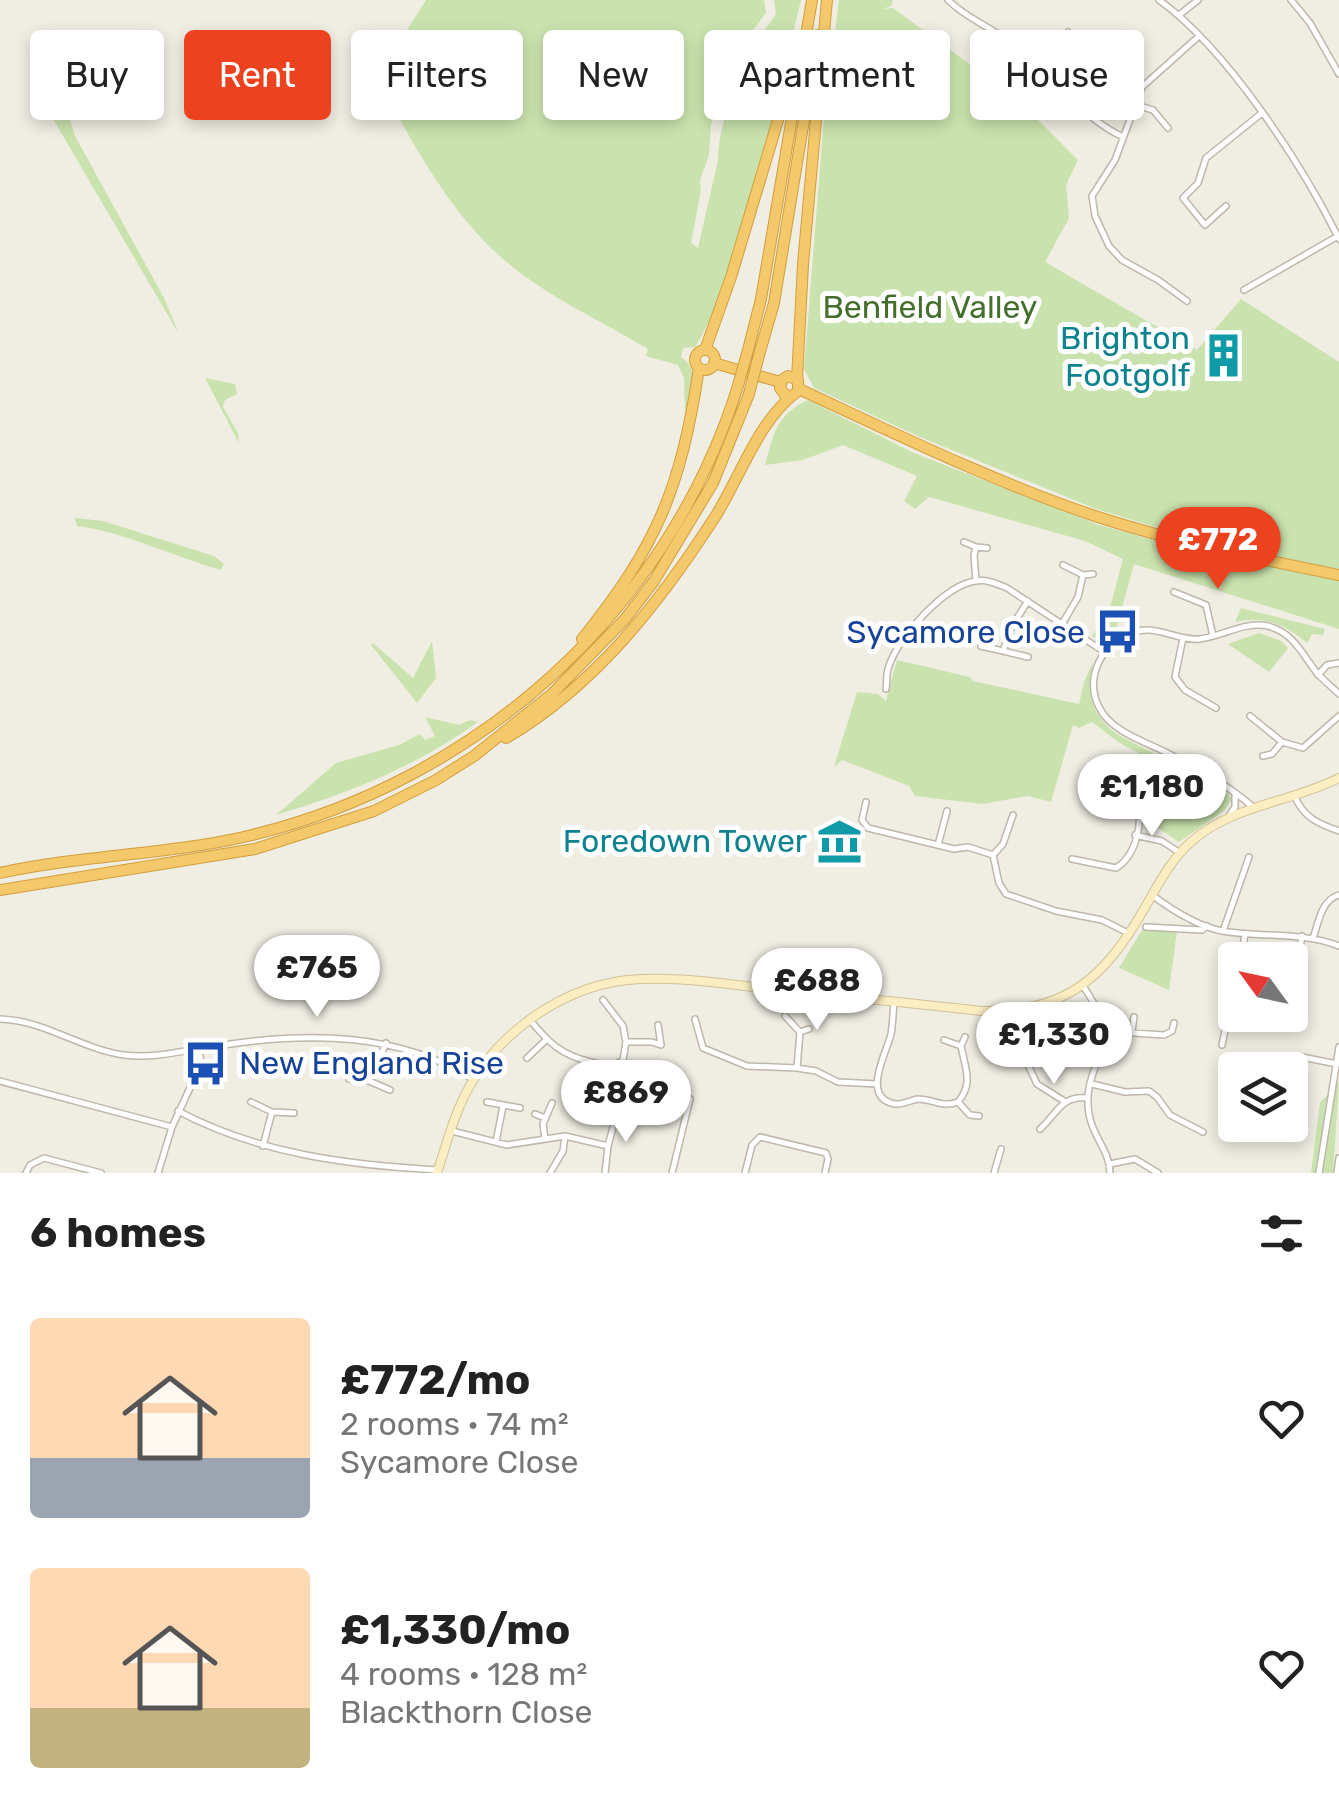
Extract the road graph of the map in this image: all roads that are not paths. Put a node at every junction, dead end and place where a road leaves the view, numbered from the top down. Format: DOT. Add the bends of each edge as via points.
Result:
graph roads {
  1 [pos="812,0"];
  2 [pos="826,0"];
  3 [pos="948,0"];
  4 [pos="1158,0"];
  5 [pos="1198,0"];
  6 [pos="1291,0"];
  7 [pos="1180,15"];
  8 [pos="809,17"];
  9 [pos="992,30"];
  10 [pos="1200,36"];
  11 [pos="1339,74"];
  12 [pos="1144,85"];
  13 [pos="1144,107"];
  14 [pos="1262,113"];
  15 [pos="1092,120"];
  16 [pos="1130,120"];
  17 [pos="1168,128"];
  18 [pos="1123,137"];
  19 [pos="1226,206"];
  20 [pos="1336,225"];
  21 [pos="1338,237"];
  22 [pos="1244,290"];
  23 [pos="1186,301"];
  24 [pos="704,350"];
  25 [pos="754,353"];
  26 [pos="714,364"];
  27 [pos="699,368"];
  28 [pos="780,382"];
  29 [pos="796,388"];
  30 [pos="743,392"];
  31 [pos="964,542"];
  32 [pos="976,547"];
  33 [pos="988,548"];
  34 [pos="1063,565"];
  35 [pos="1083,574"];
  36 [pos="1093,574"];
  37 [pos="1339,575"];
  38 [pos="976,580"];
  39 [pos="1174,592"];
  40 [pos="1028,602"];
  41 [pos="1062,624"];
  42 [pos="1213,636"];
  43 [pos="1183,638"];
  44 [pos="981,646"];
  45 [pos="1002,651"];
  46 [pos="1104,651"];
  47 [pos="1028,657"];
  48 [pos="1339,662"];
  49 [pos="1318,674"];
  50 [pos="886,689"];
  51 [pos="1339,694"];
  52 [pos="532,696"];
  53 [pos="1216,708"];
  54 [pos="1250,716"];
  55 [pos="1339,716"];
  56 [pos="1282,742"];
  57 [pos="474,756"];
  58 [pos="1263,756"];
  59 [pos="1339,778"];
  60 [pos="1090,784"];
  61 [pos="1235,792"];
  62 [pos="1295,797"];
  63 [pos="866,802"];
  64 [pos="1255,809"];
  65 [pos="947,811"];
  66 [pos="1013,815"];
  67 [pos="1223,821"];
  68 [pos="1339,831"];
  69 [pos="1135,836"];
  70 [pos="938,845"];
  71 [pos="1180,853"];
  72 [pos="993,856"];
  73 [pos="1249,857"];
  74 [pos="1072,859"];
  75 [pos="0,874"];
  76 [pos="0,890"];
  77 [pos="1339,895"];
  78 [pos="1152,896"];
  79 [pos="1178,911"];
  80 [pos="1207,926"];
  81 [pos="1146,927"];
  82 [pos="1180,929"];
  83 [pos="1223,931"];
  84 [pos="1245,932"];
  85 [pos="1130,934"];
  86 [pos="1302,936"];
  87 [pos="1313,938"];
  88 [pos="1243,942"];
  89 [pos="1301,942"];
  90 [pos="1339,946"];
  91 [pos="1083,986"];
  92 [pos="604,1000"];
  93 [pos="894,1001"];
  94 [pos="785,1016"];
  95 [pos="1134,1018"];
  96 [pos="0,1019"];
  97 [pos="695,1019"];
  98 [pos="530,1020"];
  99 [pos="1174,1024"];
  100 [pos="658,1025"];
  101 [pos="809,1029"];
  102 [pos="1104,1031"];
  103 [pos="1132,1031"];
  104 [pos="800,1032"];
  105 [pos="1225,1032"];
  106 [pos="965,1037"];
  107 [pos="546,1040"];
  108 [pos="944,1040"];
  109 [pos="626,1042"];
  110 [pos="386,1043"];
  111 [pos="1222,1045"];
  112 [pos="961,1046"];
  113 [pos="1339,1047"];
  114 [pos="199,1048"];
  115 [pos="1023,1054"];
  116 [pos="527,1058"];
  117 [pos="1308,1060"];
  118 [pos="616,1065"];
  119 [pos="796,1068"];
  120 [pos="1337,1069"];
  121 [pos="349,1078"];
  122 [pos="0,1080"];
  123 [pos="474,1080"];
  124 [pos="369,1081"];
  125 [pos="644,1081"];
  126 [pos="877,1084"];
  127 [pos="1092,1084"];
  128 [pos="390,1090"];
  129 [pos="1088,1098"];
  130 [pos="690,1099"];
  131 [pos="1064,1101"];
  132 [pos="251,1102"];
  133 [pos="488,1102"];
  134 [pos="552,1102"];
  135 [pos="958,1102"];
  136 [pos="503,1106"];
  137 [pos="520,1108"];
  138 [pos="178,1112"];
  139 [pos="272,1112"];
  140 [pos="617,1112"];
  141 [pos="294,1113"];
  142 [pos="535,1114"];
  143 [pos="979,1116"];
  144 [pos="545,1118"];
  145 [pos="172,1127"];
  146 [pos="452,1130"];
  147 [pos="1040,1130"];
  148 [pos="1203,1132"];
  149 [pos="565,1136"];
  150 [pos="544,1139"];
  151 [pos="496,1142"];
  152 [pos="264,1146"];
  153 [pos="608,1146"];
  154 [pos="1001,1149"];
  155 [pos="1339,1158"];
  156 [pos="1110,1164"];
  157 [pos="438,1172"];
  158 [pos="26,1173"];
  159 [pos="101,1173"];
  160 [pos="158,1173"];
  161 [pos="550,1173"];
  162 [pos="605,1173"];
  163 [pos="672,1173"];
  164 [pos="745,1173"];
  165 [pos="825,1173"];
  166 [pos="994,1173"];
  167 [pos="1110,1173"];
  168 [pos="1158,1173"];
  169 [pos="1319,1173"];
  170 [pos="1337,1173"];
  1 -- 8 [label="highway"];
  2 -- 25 [label="highway" via="774,303"];
  2 -- 29 [label="highway"];
  3 -- 9 [label="street"];
  4 -- 7 [label="street"];
  5 -- 7 [label="street"];
  6 -- 11 [label="street"];
  7 -- 10 [label="street"];
  8 -- 24 [label="highway"];
  8 -- 25 [label="highway"];
  10 -- 12 [label="street"];
  10 -- 14 [label="street"];
  13 -- 17 [label="street"];
  14 -- 19 [label="street" via="1206,158 1198,183 1183,198 1205,225"];
  14 -- 20 [label="street"];
  15 -- 18 [label="street"];
  16 -- 18 [label="street"];
  18 -- 23 [label="street" via="1092,196 1101,234 1122,260"];
  20 -- 21 [label="street"];
  21 -- 22 [label="street"];
  24 -- 26 [label="highway"];
  24 -- 27 [label="highway" via="696,358"];
  25 -- 30 [label="highway, bridge"];
  26 -- 27 [label="highway"];
  26 -- 28 [label="highway"];
  27 -- 52 [label="highway" via="685,454 649,545 610,606"];
  28 -- 29 [label="highway" via="788,376"];
  28 -- 29 [label="highway" via="782,392"];
  29 -- 37 [label="highway" via="1099,517 1221,552"];
  29 -- 57 [label="highway" via="649,612 572,691"];
  30 -- 52 [label="highway" via="651,566 608,621"];
  30 -- 57 [label="highway" via="713,483 654,581 552,694"];
  31 -- 32 [label="street"];
  32 -- 33 [label="street"];
  32 -- 38 [label="street"];
  34 -- 35 [label="street"];
  35 -- 36 [label="street"];
  35 -- 41 [label="street"];
  38 -- 40 [label="street" via="994,582"];
  38 -- 50 [label="street" via="950,589 917,624 888,667"];
  39 -- 42 [label="street" via="1206,605"];
  40 -- 41 [label="street"];
  40 -- 45 [label="street"];
  41 -- 46 [label="street"];
  42 -- 43 [label="street"];
  42 -- 49 [label="street" via="1268,626 1296,642"];
  43 -- 46 [label="street" via="1147,630"];
  43 -- 53 [label="street" via="1174,677"];
  44 -- 45 [label="street"];
  45 -- 47 [label="street"];
  46 -- 61 [label="street" via="1094,682 1106,718"];
  48 -- 49 [label="street"];
  49 -- 51 [label="street"];
  52 -- 75 [label="highway" via="460,748 344,806 250,836"];
  54 -- 56 [label="street"];
  55 -- 56 [label="street" via="1303,748"];
  56 -- 58 [label="street"];
  57 -- 76 [label="highway" via="374,811 255,849"];
  59 -- 62 [label="street"];
  60 -- 69 [label="street" via="1134,798 1140,814"];
  61 -- 64 [label="street"];
  61 -- 67 [label="street" via="1236,807"];
  62 -- 64 [label="street"];
  62 -- 68 [label="street" via="1314,822"];
  63 -- 70 [label="street" via="862,820 868,828"];
  64 -- 67 [label="street"];
  65 -- 70 [label="street"];
  66 -- 72 [label="street"];
  67 -- 71 [label="street"];
  69 -- 71 [label="street"];
  69 -- 74 [label="street" via="1128,859 1116,868"];
  70 -- 72 [label="street"];
  71 -- 78 [label="street"];
  72 -- 85 [label="street" via="1006,894"];
  73 -- 83 [label="street"];
  77 -- 87 [label="street" via="1328,900"];
  78 -- 79 [label="street"];
  78 -- 85 [label="street"];
  79 -- 80 [label="street"];
  79 -- 82 [label="street"];
  80 -- 82 [label="street"];
  80 -- 83 [label="street"];
  81 -- 82 [label="street"];
  83 -- 84 [label="street"];
  84 -- 86 [label="street"];
  84 -- 88 [label="street"];
  85 -- 91 [label="street"];
  86 -- 87 [label="street"];
  86 -- 89 [label="street"];
  87 -- 90 [label="street"];
  91 -- 93 [label="street" via="1014,1010"];
  91 -- 102 [label="street"];
  92 -- 109 [label="street"];
  93 -- 98 [label="street" via="642,979 594,986"];
  93 -- 126 [label="street"];
  94 -- 104 [label="street"];
  95 -- 103 [label="street"];
  96 -- 114 [label="street" via="123,1054"];
  97 -- 119 [label="street" via="710,1052 747,1066"];
  98 -- 107 [label="street"];
  98 -- 123 [label="street"];
  99 -- 103 [label="street" via="1162,1035"];
  100 -- 109 [label="street" via="661,1045"];
  101 -- 104 [label="street"];
  102 -- 103 [label="street"];
  102 -- 127 [label="street"];
  104 -- 119 [label="street"];
  105 -- 111 [label="street"];
  106 -- 112 [label="street"];
  107 -- 116 [label="street"];
  107 -- 118 [label="street" via="571,1058"];
  108 -- 112 [label="street"];
  109 -- 118 [label="street"];
  110 -- 114 [label="street" via="337,1037"];
  110 -- 123 [label="street"];
  110 -- 124 [label="street"];
  112 -- 135 [label="street" via="969,1080"];
  113 -- 120 [label="street"];
  114 -- 138 [label="street" via="201,1064"];
  115 -- 131 [label="street" via="1037,1084"];
  117 -- 120 [label="street"];
  118 -- 125 [label="street"];
  119 -- 126 [label="street" via="838,1082"];
  120 -- 169 [label="street"];
  121 -- 124 [label="street"];
  122 -- 145 [label="street"];
  123 -- 146 [label="street"];
  124 -- 128 [label="street"];
  126 -- 135 [label="street" via="892,1104"];
  127 -- 129 [label="street"];
  127 -- 148 [label="street" via="1148,1091 1170,1115"];
  129 -- 131 [label="street"];
  129 -- 156 [label="street" via="1091,1126"];
  130 -- 163 [label="street"];
  131 -- 147 [label="street"];
  132 -- 139 [label="street"];
  133 -- 136 [label="street"];
  134 -- 144 [label="street"];
  135 -- 143 [label="street"];
  136 -- 137 [label="street"];
  136 -- 151 [label="street"];
  138 -- 145 [label="street"];
  138 -- 152 [label="street"];
  139 -- 141 [label="street"];
  139 -- 152 [label="street"];
  140 -- 153 [label="street"];
  142 -- 144 [label="street"];
  144 -- 150 [label="street"];
  145 -- 160 [label="street"];
  146 -- 151 [label="street"];
  146 -- 157 [label="street"];
  149 -- 150 [label="street"];
  149 -- 153 [label="street"];
  149 -- 161 [label="street"];
  150 -- 151 [label="street"];
  152 -- 157 [label="street"];
  153 -- 162 [label="street"];
  154 -- 166 [label="street"];
  155 -- 170 [label="street"];
  156 -- 167 [label="street"];
  156 -- 168 [label="street" via="1136,1159"];
  158 -- 159 [label="street" via="44,1158"];
  164 -- 165 [label="street" via="760,1137 826,1153"];
}
